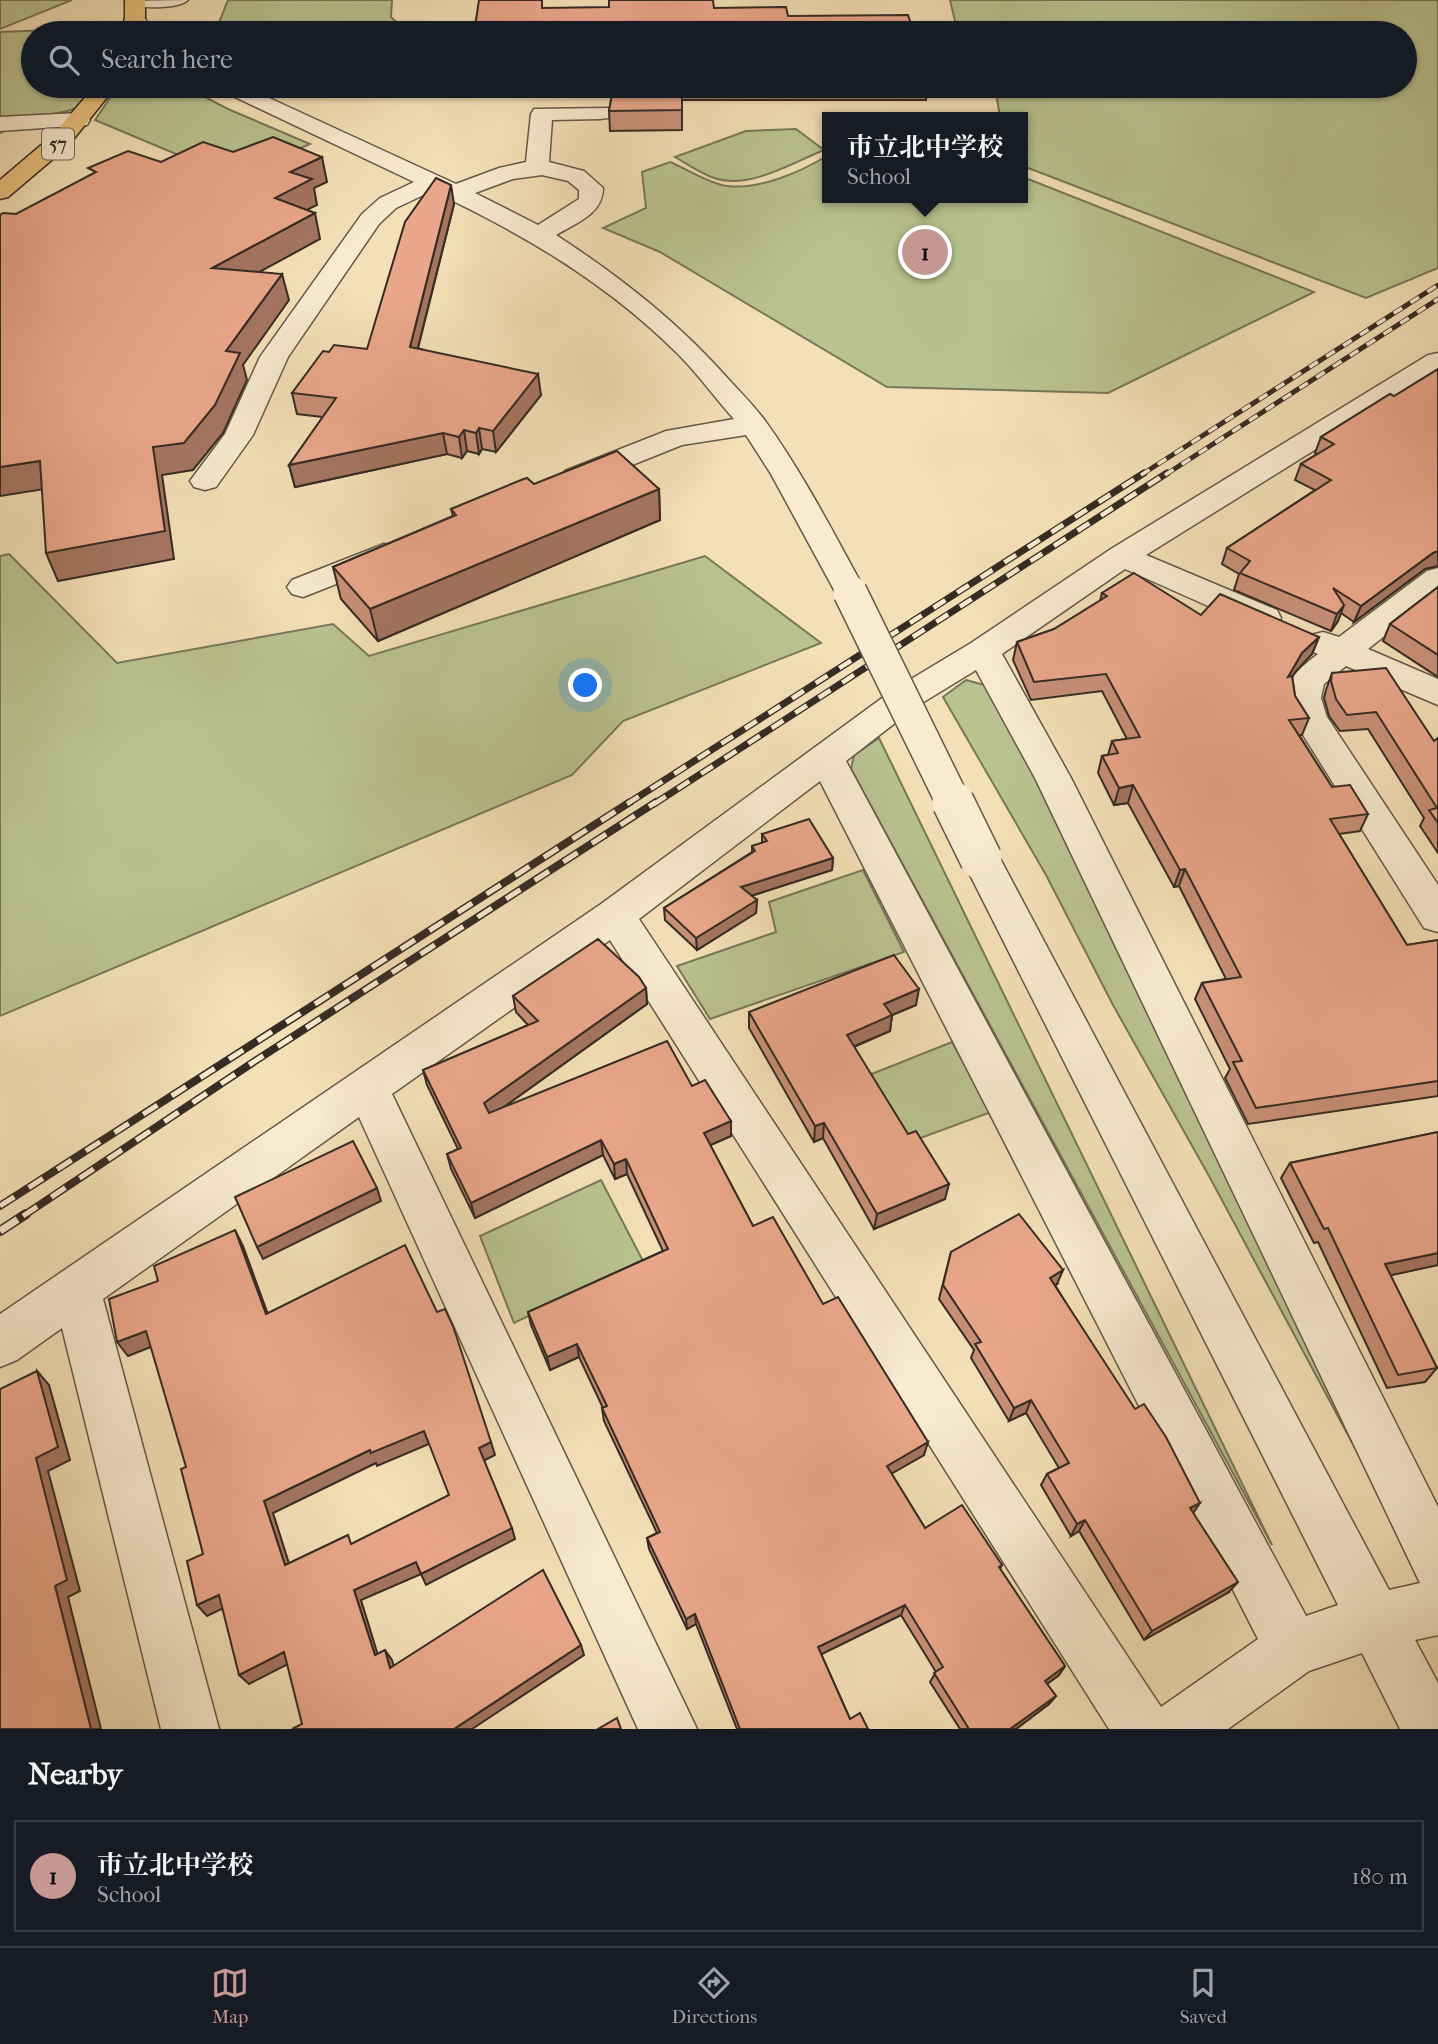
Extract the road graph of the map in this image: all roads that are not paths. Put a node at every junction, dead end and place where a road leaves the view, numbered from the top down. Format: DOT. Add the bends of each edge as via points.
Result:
graph roads {
  1 [pos="178,0"];
  2 [pos="136,17"];
  3 [pos="96,98"];
  4 [pos="253,98"];
  5 [pos="600,113"];
  6 [pos="79,120"];
  7 [pos="0,124"];
  8 [pos="537,167"];
  9 [pos="444,187"];
  10 [pos="0,192"];
  11 [pos="539,235"];
  12 [pos="1438,361"];
  13 [pos="754,425"];
  14 [pos="205,481"];
  15 [pos="548,489"];
  16 [pos="406,545"];
  17 [pos="1122,556"];
  18 [pos="1438,578"];
  19 [pos="303,587"];
  20 [pos="983,651"];
  21 [pos="1343,652"];
  22 [pos="1438,693"];
  23 [pos="825,756"];
  24 [pos="615,915"];
  25 [pos="1438,917"];
  26 [pos="368,1086"];
  27 [pos="76,1289"];
  28 [pos="0,1343"];
  29 [pos="1438,1564"];
  30 [pos="1438,1607"];
  31 [pos="1376,1621"];
  32 [pos="1293,1648"];
  33 [pos="190,1729"];
  34 [pos="668,1729"];
  35 [pos="1142,1729"];
  36 [pos="1179,1729"];
  37 [pos="1431,1729"];
  1 -- 2 [label="street"];
  3 -- 6 [label="main road, 57"];
  4 -- 9 [label="street"];
  5 -- 8 [label="street" via="542,114"];
  6 -- 7 [label="street"];
  6 -- 10 [label="main road, 57"];
  8 -- 9 [label="street"];
  8 -- 11 [label="street" via="572,174 583,180 593,195 586,207"];
  9 -- 11 [label="street"];
  9 -- 14 [label="street" via="388,202 370,219 274,357 239,435"];
  11 -- 13 [label="street" via="605,278 656,319"];
  12 -- 17 [label="street"];
  13 -- 15 [label="street" via="676,437"];
  13 -- 31 [label="street, bridge" via="850,592 981,859"];
  16 -- 19 [label="street"];
  17 -- 20 [label="street"];
  17 -- 21 [label="street"];
  18 -- 21 [label="street"];
  20 -- 23 [label="street" via="905,698"];
  20 -- 29 [label="street" via="1053,778"];
  21 -- 22 [label="street"];
  21 -- 25 [label="street" via="1310,677 1303,701"];
  23 -- 24 [label="street"];
  23 -- 32 [label="street"];
  24 -- 26 [label="street"];
  24 -- 35 [label="street"];
  26 -- 27 [label="street"];
  26 -- 34 [label="street"];
  27 -- 28 [label="street"];
  27 -- 33 [label="street"];
  30 -- 31 [label="street"];
  31 -- 32 [label="street"];
  31 -- 37 [label="street"];
  32 -- 36 [label="street"];
}
